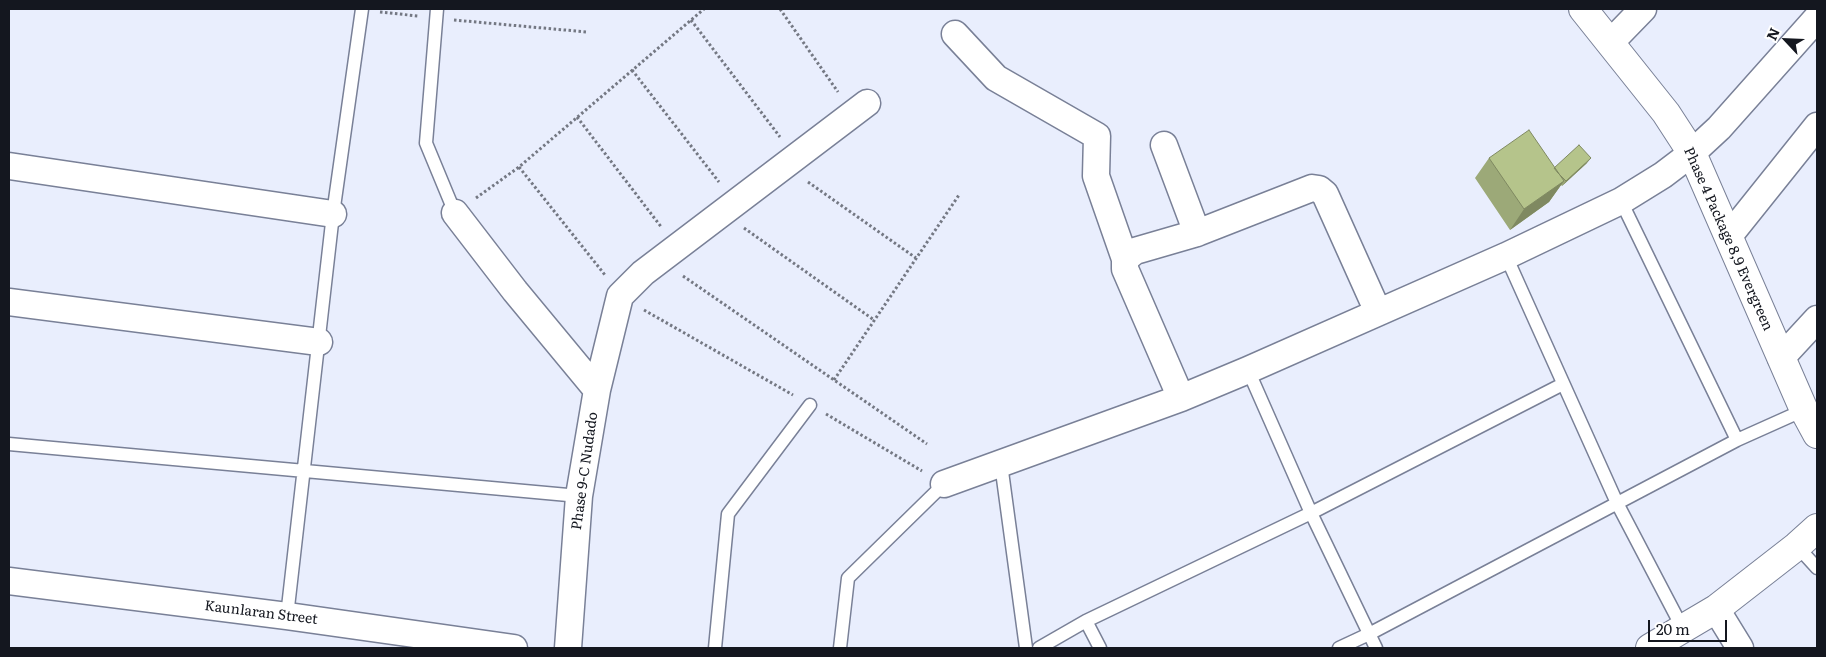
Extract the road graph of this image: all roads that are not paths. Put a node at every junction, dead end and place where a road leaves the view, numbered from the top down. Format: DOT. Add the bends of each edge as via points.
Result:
graph roads {
  1 [pos="1584,9"];
  2 [pos="1643,9"];
  3 [pos="362,10"];
  4 [pos="437,13"];
  5 [pos="1817,18"];
  6 [pos="956,34"];
  7 [pos="1610,43"];
  8 [pos="860,108"];
  9 [pos="1817,126"];
  10 [pos="1164,145"];
  11 [pos="1692,153"];
  12 [pos="9,166"];
  13 [pos="1621,200"];
  14 [pos="455,213"];
  15 [pos="333,214"];
  16 [pos="1197,233"];
  17 [pos="1728,236"];
  18 [pos="1506,256"];
  19 [pos="1125,259"];
  20 [pos="9,302"];
  21 [pos="1378,312"];
  22 [pos="1817,319"];
  23 [pos="319,342"];
  24 [pos="1781,358"];
  25 [pos="1248,370"];
  26 [pos="1563,384"];
  27 [pos="597,390"];
  28 [pos="1181,398"];
  29 [pos="810,405"];
  30 [pos="1804,410"];
  31 [pos="1817,434"];
  32 [pos="1738,440"];
  33 [pos="9,444"];
  34 [pos="1001,464"];
  35 [pos="305,470"];
  36 [pos="944,484"];
  37 [pos="579,496"];
  38 [pos="1617,503"];
  39 [pos="1311,513"];
  40 [pos="1817,528"];
  41 [pos="1797,546"];
  42 [pos="1817,568"];
  43 [pos="9,581"];
  44 [pos="1716,608"];
  45 [pos="287,616"];
  46 [pos="1086,621"];
  47 [pos="1682,629"];
  48 [pos="1369,634"];
  49 [pos="514,648"];
  50 [pos="568,648"];
  51 [pos="715,648"];
  52 [pos="840,648"];
  53 [pos="1026,648"];
  54 [pos="1039,648"];
  55 [pos="1100,648"];
  56 [pos="1339,648"];
  57 [pos="1376,648"];
  58 [pos="1650,648"];
  59 [pos="1740,648"];
  1 -- 7 [label="street, Phase 4 Package 8,9 Evergreen"];
  2 -- 7 [label="street"];
  3 -- 15 [label="lane"];
  4 -- 14 [label="lane" via="426,143"];
  5 -- 11 [label="street" via="1719,128"];
  6 -- 19 [label="street" via="996,78 1098,136 1096,176"];
  7 -- 11 [label="street, Phase 4 Package 8,9 Evergreen" via="1666,113"];
  8 -- 27 [label="street, Phase 9-C Nudado" via="643,273 620,296"];
  9 -- 17 [label="street"];
  10 -- 16 [label="street"];
  11 -- 13 [label="street"];
  11 -- 17 [label="street, Phase 4 Package 8,9 Evergreen"];
  12 -- 15 [label="street"];
  13 -- 18 [label="street"];
  13 -- 32 [label="lane"];
  14 -- 27 [label="street"];
  15 -- 23 [label="lane"];
  16 -- 19 [label="street" via="1135,251"];
  16 -- 21 [label="street" via="1312,188 1319,189 1325,194"];
  17 -- 24 [label="street, Phase 4 Package 8,9 Evergreen"];
  18 -- 21 [label="street"];
  18 -- 26 [label="lane"];
  19 -- 28 [label="street" via="1125,270"];
  20 -- 23 [label="street"];
  21 -- 25 [label="street"];
  22 -- 24 [label="street"];
  23 -- 35 [label="lane"];
  24 -- 30 [label="street, Phase 4 Package 8,9 Evergreen"];
  25 -- 28 [label="street"];
  25 -- 39 [label="lane"];
  26 -- 38 [label="lane"];
  26 -- 39 [label="lane"];
  27 -- 37 [label="street, Phase 9-C Nudado"];
  28 -- 34 [label="street"];
  29 -- 51 [label="lane" via="728,514"];
  30 -- 31 [label="street, Phase 4 Package 8,9 Evergreen"];
  30 -- 32 [label="lane"];
  32 -- 38 [label="lane"];
  33 -- 35 [label="lane"];
  34 -- 36 [label="street"];
  34 -- 53 [label="lane"];
  35 -- 37 [label="lane"];
  35 -- 45 [label="lane"];
  36 -- 52 [label="lane" via="848,578"];
  37 -- 50 [label="street, Phase 9-C Nudado"];
  38 -- 47 [label="lane"];
  38 -- 48 [label="lane"];
  39 -- 46 [label="lane"];
  39 -- 48 [label="lane"];
  40 -- 41 [label="street"];
  41 -- 42 [label="lane"];
  41 -- 44 [label="street"];
  43 -- 45 [label="street, Kaunlaran Street"];
  44 -- 47 [label="street"];
  44 -- 59 [label="street"];
  45 -- 49 [label="street, Kaunlaran Street"];
  46 -- 54 [label="lane"];
  46 -- 55 [label="lane"];
  47 -- 58 [label="street"];
  48 -- 56 [label="lane"];
  48 -- 57 [label="lane"];
}
